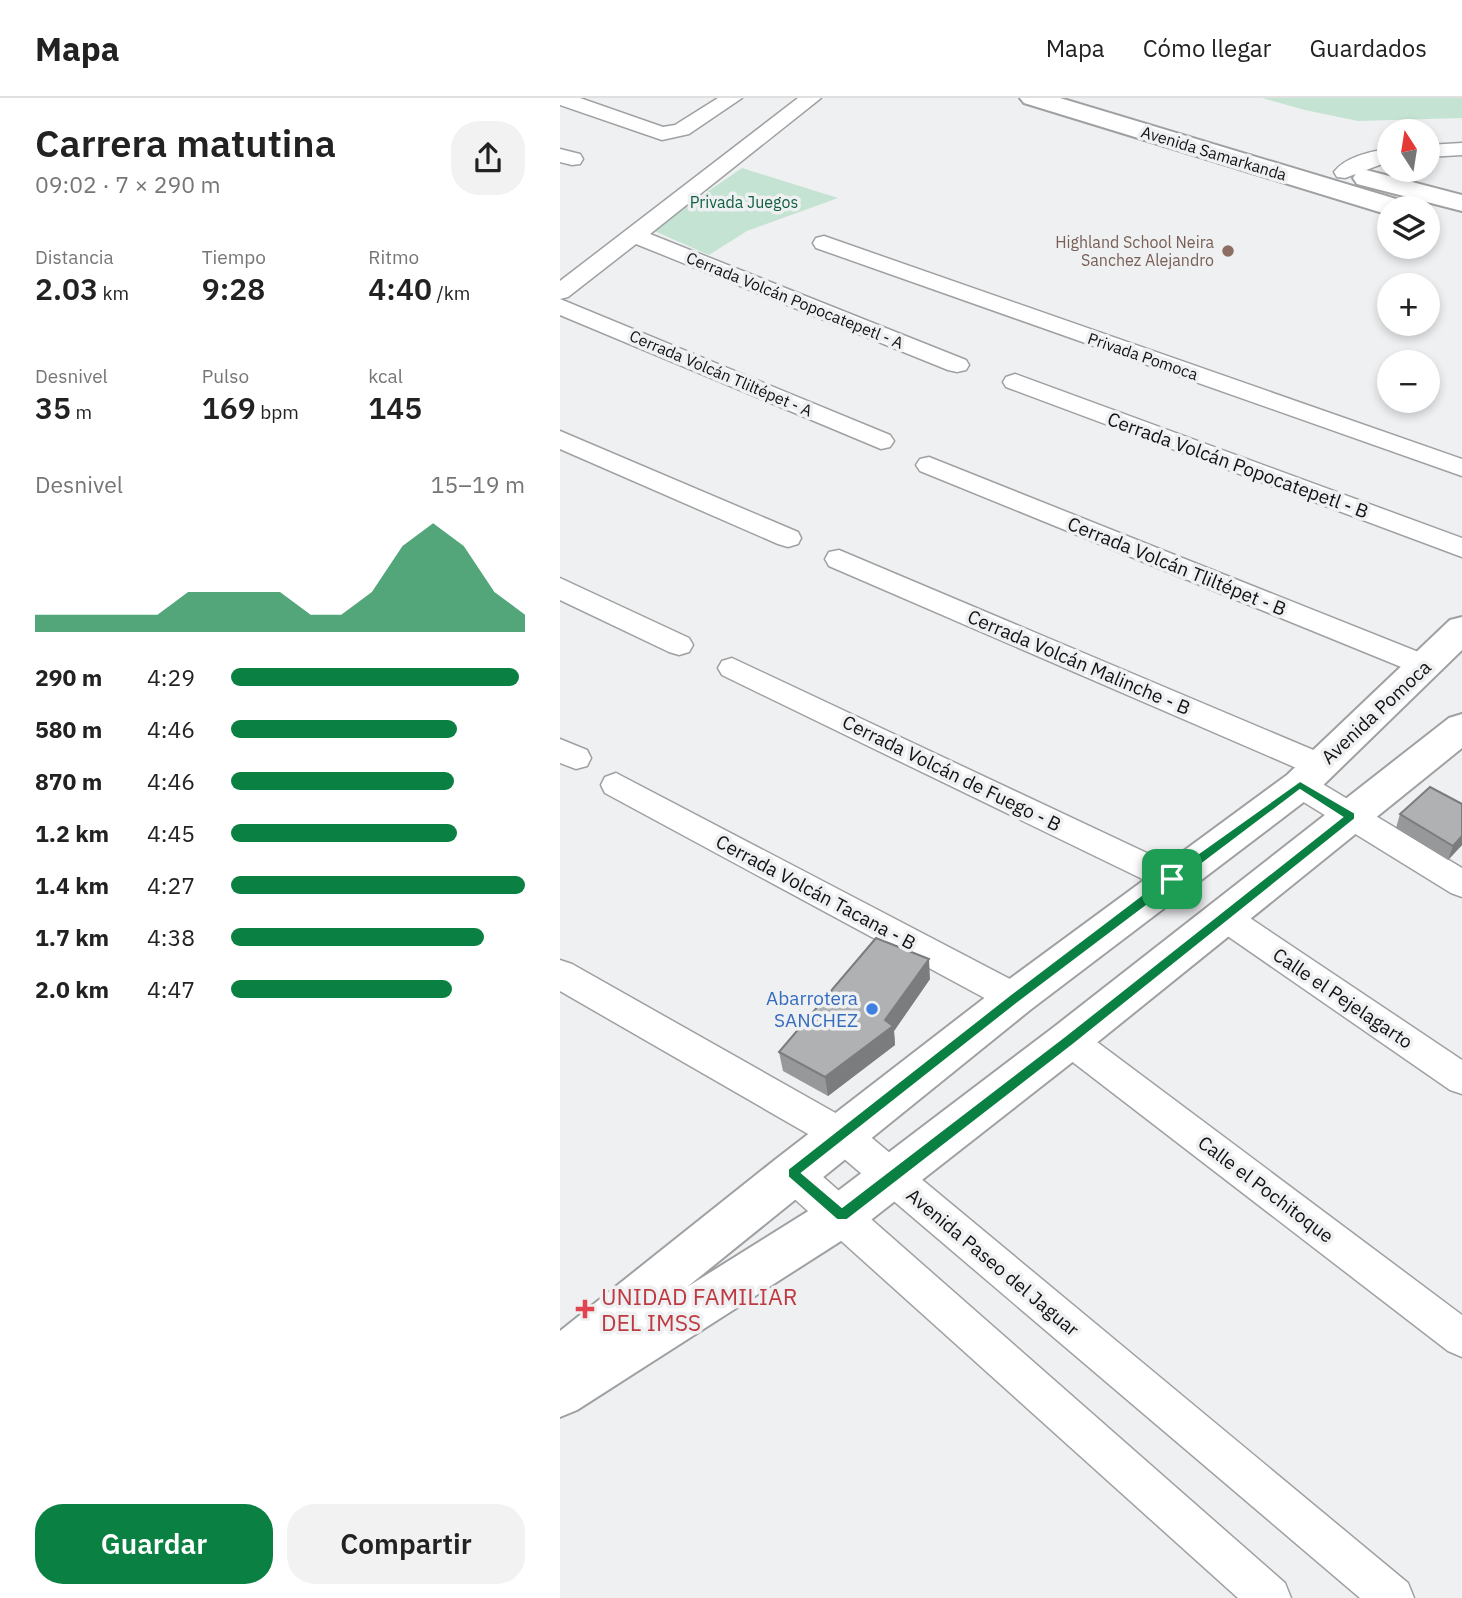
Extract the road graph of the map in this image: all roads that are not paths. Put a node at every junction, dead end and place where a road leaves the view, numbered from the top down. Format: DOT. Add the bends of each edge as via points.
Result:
graph roads {
  1 [pos="560,98"];
  2 [pos="733,98"];
  3 [pos="811,98"];
  4 [pos="1033,98"];
  5 [pos="1113,98"];
  6 [pos="1154,111"];
  7 [pos="1134,129"];
  8 [pos="1462,149"];
  9 [pos="1440,150"];
  10 [pos="1377,157"];
  11 [pos="1345,172"];
  12 [pos="1377,202"];
  13 [pos="1462,203"];
  14 [pos="1440,222"];
  15 [pos="1462,228"];
  16 [pos="633,235"];
  17 [pos="824,243"];
  18 [pos="560,292"];
  19 [pos="560,306"];
  20 [pos="957,365"];
  21 [pos="1015,382"];
  22 [pos="560,439"];
  23 [pos="881,441"];
  24 [pos="929,466"];
  25 [pos="1462,468"];
  26 [pos="788,538"];
  27 [pos="1462,548"];
  28 [pos="839,559"];
  29 [pos="560,588"];
  30 [pos="1462,629"];
  31 [pos="679,645"];
  32 [pos="1426,666"];
  33 [pos="732,668"];
  34 [pos="1462,728"];
  35 [pos="1309,775"];
  36 [pos="616,785"];
  37 [pos="1351,816"];
  38 [pos="1172,879"];
  39 [pos="1462,884"];
  40 [pos="1224,917"];
  41 [pos="560,974"];
  42 [pos="1015,998"];
  43 [pos="1069,1040"];
  44 [pos="1462,1079"];
  45 [pos="842,1135"];
  46 [pos="792,1173"];
  47 [pos="892,1177"];
  48 [pos="842,1215"];
  49 [pos="1462,1338"];
  50 [pos="560,1361"];
  51 [pos="560,1393"];
  52 [pos="1270,1598"];
  53 [pos="1394,1598"];
  1 -- 2 [label="street" via="662,134 682,130"];
  3 -- 16 [label="street"];
  4 -- 7 [label="main road, Avenida Samarkanda"];
  5 -- 6 [label="main road, Avenida Samarkanda"];
  6 -- 7 [label="main road"];
  6 -- 11 [label="main road, Avenida Samarkanda"];
  7 -- 12 [label="main road, Avenida Samarkanda"];
  8 -- 9 [label="street"];
  10 -- 11 [label="street"];
  11 -- 13 [label="main road, Avenida Samarkanda"];
  14 -- 15 [label="main road"];
  16 -- 18 [label="street"];
  16 -- 20 [label="street, Cerrada Volcán Popocatepetl - A"];
  17 -- 25 [label="street, Privada Pomoca"];
  19 -- 23 [label="street, Cerrada Volcán Tliltépet - A"];
  21 -- 27 [label="street, Cerrada Volcán Popocatepetl - B"];
  22 -- 26 [label="street"];
  24 -- 32 [label="street, Cerrada Volcán Tliltépet - B"];
  28 -- 35 [label="street, Cerrada Volcán Malinche - B"];
  29 -- 31 [label="street"];
  30 -- 32 [label="main road, Avenida Pomoca"];
  32 -- 35 [label="main road, Avenida Pomoca"];
  33 -- 38 [label="street, Cerrada Volcán de Fuego - B"];
  34 -- 37 [label="main road"];
  35 -- 37 [label="street, Cerrada Volcán Malinche - B"];
  35 -- 38 [label="main road, Avenida Pomoca"];
  36 -- 42 [label="street, Cerrada Volcán Tacana - B"];
  37 -- 39 [label="street, Cerrada Volcán Malinche - B"];
  37 -- 40 [label="main road"];
  38 -- 42 [label="main road, Avenida Pomoca"];
  40 -- 43 [label="main road"];
  40 -- 44 [label="street, Calle el Pejelagarto"];
  41 -- 45 [label="street, Avenida Paseo del Jaguar"];
  42 -- 45 [label="main road, Avenida Pomoca"];
  43 -- 47 [label="main road"];
  43 -- 49 [label="street, Calle el Pochitoque"];
  45 -- 46 [label="main road, Avenida Pomoca"];
  45 -- 47 [label="street, Avenida Paseo del Jaguar"];
  46 -- 48 [label="street"];
  46 -- 50 [label="main road, Avenida Pomoca"];
  47 -- 48 [label="main road"];
  47 -- 53 [label="street, Avenida Paseo del Jaguar"];
  48 -- 51 [label="main road"];
  48 -- 52 [label="street"];
}
